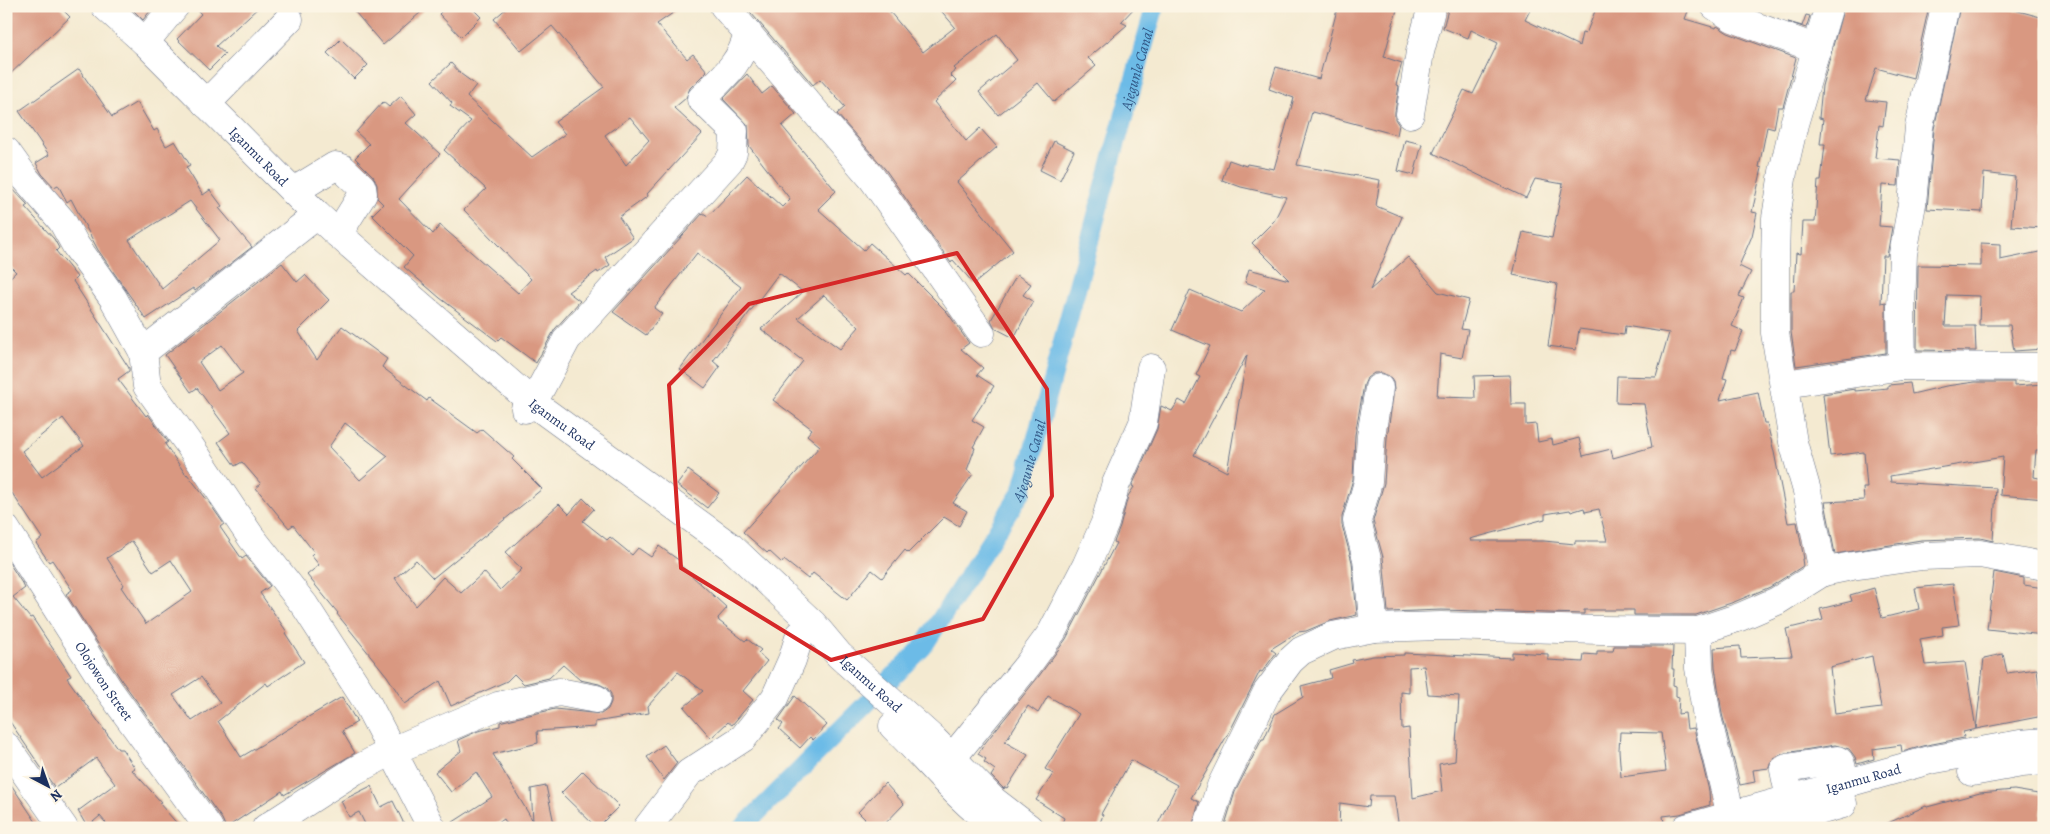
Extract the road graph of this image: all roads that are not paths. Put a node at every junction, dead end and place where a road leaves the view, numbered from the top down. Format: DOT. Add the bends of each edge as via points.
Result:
graph roads {
  1 [pos="176,6"];
  2 [pos="724,6"];
  3 [pos="1432,6"];
  4 [pos="1715,6"];
  5 [pos="1828,6"];
  6 [pos="1945,6"];
  7 [pos="107,8"];
  8 [pos="289,18"];
  9 [pos="748,33"];
  10 [pos="145,42"];
  11 [pos="1818,49"];
  12 [pos="206,104"];
  13 [pos="1410,114"];
  14 [pos="6,150"];
  15 [pos="294,191"];
  16 [pos="313,218"];
  17 [pos="338,234"];
  18 [pos="981,333"];
  19 [pos="143,352"];
  20 [pos="1902,366"];
  21 [pos="2044,367"];
  22 [pos="1151,368"];
  23 [pos="1785,384"];
  24 [pos="1379,388"];
  25 [pos="529,406"];
  26 [pos="6,529"];
  27 [pos="2044,566"];
  28 [pos="1823,572"];
  29 [pos="1374,628"];
  30 [pos="1698,631"];
  31 [pos="800,635"];
  32 [pos="832,656"];
  33 [pos="596,699"];
  34 [pos="2044,742"];
  35 [pos="6,746"];
  36 [pos="936,750"];
  37 [pos="392,751"];
  38 [pos="2044,762"];
  39 [pos="1732,816"];
  40 [pos="64,828"];
  41 [pos="209,828"];
  42 [pos="266,828"];
  43 [pos="432,828"];
  44 [pos="648,828"];
  45 [pos="997,828"];
  46 [pos="1029,828"];
  47 [pos="1207,828"];
  48 [pos="1686,828"];
  49 [pos="1760,828"];
  1 -- 10 [label="street"];
  2 -- 9 [label="street"];
  3 -- 13 [label="street" via="1420,52"];
  4 -- 11 [label="street" via="1733,18"];
  5 -- 11 [label="street"];
  6 -- 20 [label="street" via="1919,127 1912,204 1903,254"];
  7 -- 10 [label="street, Iganmu Road"];
  7 -- 16 [label="street, Iganmu Road"];
  8 -- 12 [label="street"];
  9 -- 18 [label="street" via="872,178"];
  9 -- 25 [label="street" via="733,68 701,100 734,131 733,153 729,161 567,339"];
  10 -- 12 [label="street, Iganmu Road"];
  11 -- 23 [label="street" via="1794,124 1776,218 1775,333"];
  12 -- 15 [label="street, Iganmu Road"];
  14 -- 19 [label="street" via="62,221 114,298"];
  15 -- 16 [label="street, Iganmu Road"];
  15 -- 17 [label="street" via="335,166 342,168 362,187 363,194"];
  16 -- 17 [label="street, Iganmu Road"];
  16 -- 19 [label="street"];
  16 -- 25 [label="street, Iganmu Road" via="408,310"];
  17 -- 25 [label="street, Iganmu Road"];
  19 -- 37 [label="street" via="147,386 251,537 305,606 365,699"];
  20 -- 21 [label="street"];
  20 -- 23 [label="street"];
  22 -- 36 [label="street" via="1143,423 1115,486 1105,523 1052,632 1027,666"];
  23 -- 28 [label="street" via="1793,442 1807,491"];
  24 -- 29 [label="street" via="1368,482 1357,521 1367,560"];
  25 -- 31 [label="street, Iganmu Road" via="721,551"];
  25 -- 32 [label="street, Iganmu Road" via="731,547 813,624"];
  26 -- 41 [label="street, Olojowon Street" via="109,690"];
  27 -- 28 [label="street" via="1980,554 1922,556"];
  28 -- 30 [label="street" via="1777,601"];
  29 -- 30 [label="street" via="1441,626"];
  29 -- 47 [label="street" via="1333,636 1300,651 1290,661 1264,699 1221,786"];
  30 -- 39 [label="street" via="1706,717"];
  31 -- 32 [label="street, Iganmu Road"];
  31 -- 44 [label="street" via="775,698 743,738 689,773"];
  32 -- 36 [label="street, Iganmu Road"];
  33 -- 37 [label="street" via="559,692 498,706"];
  34 -- 39 [label="street, Iganmu Road" via="1930,760"];
  35 -- 40 [label="street"];
  36 -- 45 [label="street, Iganmu Road" via="945,783"];
  36 -- 46 [label="street, Iganmu Road" via="994,802"];
  37 -- 42 [label="street" via="354,771"];
  37 -- 43 [label="street"];
  38 -- 49 [label="street, Iganmu Road" via="1934,778"];
  39 -- 48 [label="street, Iganmu Road"];
}
